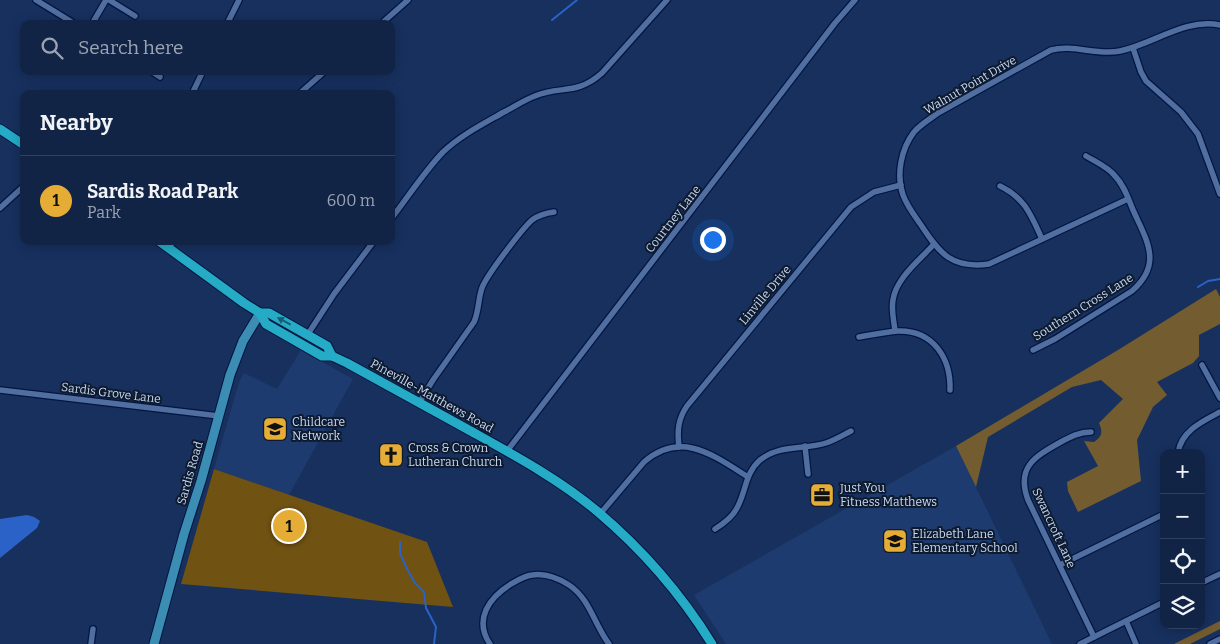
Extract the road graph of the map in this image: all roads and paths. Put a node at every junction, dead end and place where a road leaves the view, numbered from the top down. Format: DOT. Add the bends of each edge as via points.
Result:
graph roads {
  1 [pos="36,0"];
  2 [pos="108,0"];
  3 [pos="239,0"];
  4 [pos="408,0"];
  5 [pos="667,0"];
  6 [pos="855,0"];
  7 [pos="135,16"];
  8 [pos="68,20"];
  9 [pos="95,20"];
  10 [pos="229,20"];
  11 [pos="386,20"];
  12 [pos="1220,24"];
  13 [pos="1133,48"];
  14 [pos="157,75"];
  15 [pos="201,75"];
  16 [pos="321,75"];
  17 [pos="160,77"];
  18 [pos="194,90"];
  19 [pos="304,90"];
  20 [pos="0,129"];
  21 [pos="20,142"];
  22 [pos="1086,156"];
  23 [pos="901,185"];
  24 [pos="1000,186"];
  25 [pos="20,190"];
  26 [pos="1220,194"];
  27 [pos="1128,199"];
  28 [pos="0,208"];
  29 [pos="554,212"];
  30 [pos="395,214"];
  31 [pos="1042,239"];
  32 [pos="934,244"];
  33 [pos="171,245"];
  34 [pos="371,245"];
  35 [pos="260,313"];
  36 [pos="895,331"];
  37 [pos="308,334"];
  38 [pos="859,337"];
  39 [pos="1033,350"];
  40 [pos="332,356"];
  41 [pos="1202,365"];
  42 [pos="0,390"];
  43 [pos="950,390"];
  44 [pos="1220,398"];
  45 [pos="419,403"];
  46 [pos="1220,412"];
  47 [pos="219,416"];
  48 [pos="851,431"];
  49 [pos="1092,432"];
  50 [pos="805,446"];
  51 [pos="679,447"];
  52 [pos="1179,449"];
  53 [pos="507,451"];
  54 [pos="808,474"];
  55 [pos="748,477"];
  56 [pos="600,514"];
  57 [pos="1160,516"];
  58 [pos="715,529"];
  59 [pos="1060,565"];
  60 [pos="1220,574"];
  61 [pos="1205,582"];
  62 [pos="1160,604"];
  63 [pos="1126,621"];
  64 [pos="93,628"];
  65 [pos="1094,637"];
  66 [pos="1220,639"];
  67 [pos="91,644"];
  68 [pos="154,644"];
  69 [pos="490,644"];
  70 [pos="609,644"];
  71 [pos="712,644"];
  72 [pos="1080,644"];
  73 [pos="1136,644"];
  74 [pos="1210,644"];
  1 -- 8 [label="street"];
  2 -- 7 [label="street"];
  2 -- 9 [label="street"];
  3 -- 10 [label="street"];
  4 -- 11 [label="street"];
  5 -- 30 [label="street" via="592,82 532,97 453,144 429,168"];
  6 -- 53 [label="street, Courtney Lane"];
  12 -- 13 [label="street, Walnut Point Drive" via="1186,27"];
  13 -- 23 [label="street, Walnut Point Drive" via="1105,52 1071,48 1051,50 938,113 923,123 908,143 901,165"];
  13 -- 26 [label="street" via="1146,81 1181,112 1198,134"];
  14 -- 17 [label="street"];
  15 -- 18 [label="street"];
  16 -- 19 [label="street"];
  20 -- 21 [label="main road"];
  22 -- 27 [label="street, Southern Cross Lane" via="1116,176"];
  23 -- 32 [label="street, Walnut Point Drive" via="909,207"];
  23 -- 51 [label="street, Linville Drive" via="874,192 851,208 687,406 678,426"];
  24 -- 31 [label="street" via="1017,196 1026,207"];
  25 -- 28 [label="street"];
  27 -- 31 [label="street, Walnut Point Drive"];
  27 -- 39 [label="street, Southern Cross Lane" via="1149,246 1150,262 1142,282 1125,296"];
  29 -- 45 [label="street" via="533,220 486,280 474,322"];
  31 -- 32 [label="street, Walnut Point Drive" via="989,264 979,265 955,261"];
  32 -- 36 [label="street" via="895,292 892,310"];
  33 -- 35 [label="main road"];
  34 -- 37 [label="street"];
  37 -- 35 [label="main road, Pineville-Matthews Road, one-way" via="269,313"];
  35 -- 40 [label="main road, Pineville-Matthews Road" via="266,324 322,356"];
  35 -- 47 [label="main road, Sardis Road" via="236,358"];
  36 -- 38 [label="street"];
  36 -- 43 [label="street" via="916,334 936,346 948,365"];
  37 -- 40 [label="main road, Pineville-Matthews Road" via="327,346"];
  40 -- 45 [label="main road, Pineville-Matthews Road"];
  41 -- 44 [label="street"];
  42 -- 47 [label="street, Sardis Grove Lane"];
  45 -- 53 [label="main road, Pineville-Matthews Road"];
  46 -- 52 [label="street" via="1186,435"];
  47 -- 68 [label="main road, Sardis Road"];
  48 -- 50 [label="street" via="827,442"];
  49 -- 59 [label="street, Swancroft Lane" via="1076,434 1040,454 1026,473 1025,492"];
  50 -- 54 [label="street"];
  50 -- 55 [label="street" via="771,453 755,465"];
  51 -- 55 [label="street" via="708,452"];
  51 -- 56 [label="street" via="665,449 650,457"];
  53 -- 56 [label="main road, Pineville-Matthews Road" via="562,485"];
  55 -- 58 [label="street" via="736,510"];
  56 -- 71 [label="main road, Pineville-Matthews Road" via="636,546 669,583"];
  57 -- 59 [label="street"];
  59 -- 65 [label="street, Swancroft Lane"];
  60 -- 61 [label="street"];
  62 -- 63 [label="street"];
  63 -- 65 [label="street"];
  63 -- 73 [label="street"];
  64 -- 67 [label="street"];
  65 -- 72 [label="street"];
  66 -- 74 [label="street"];
  69 -- 70 [label="street" via="484,621 492,600 517,580 538,574 561,580 580,594"];
}
